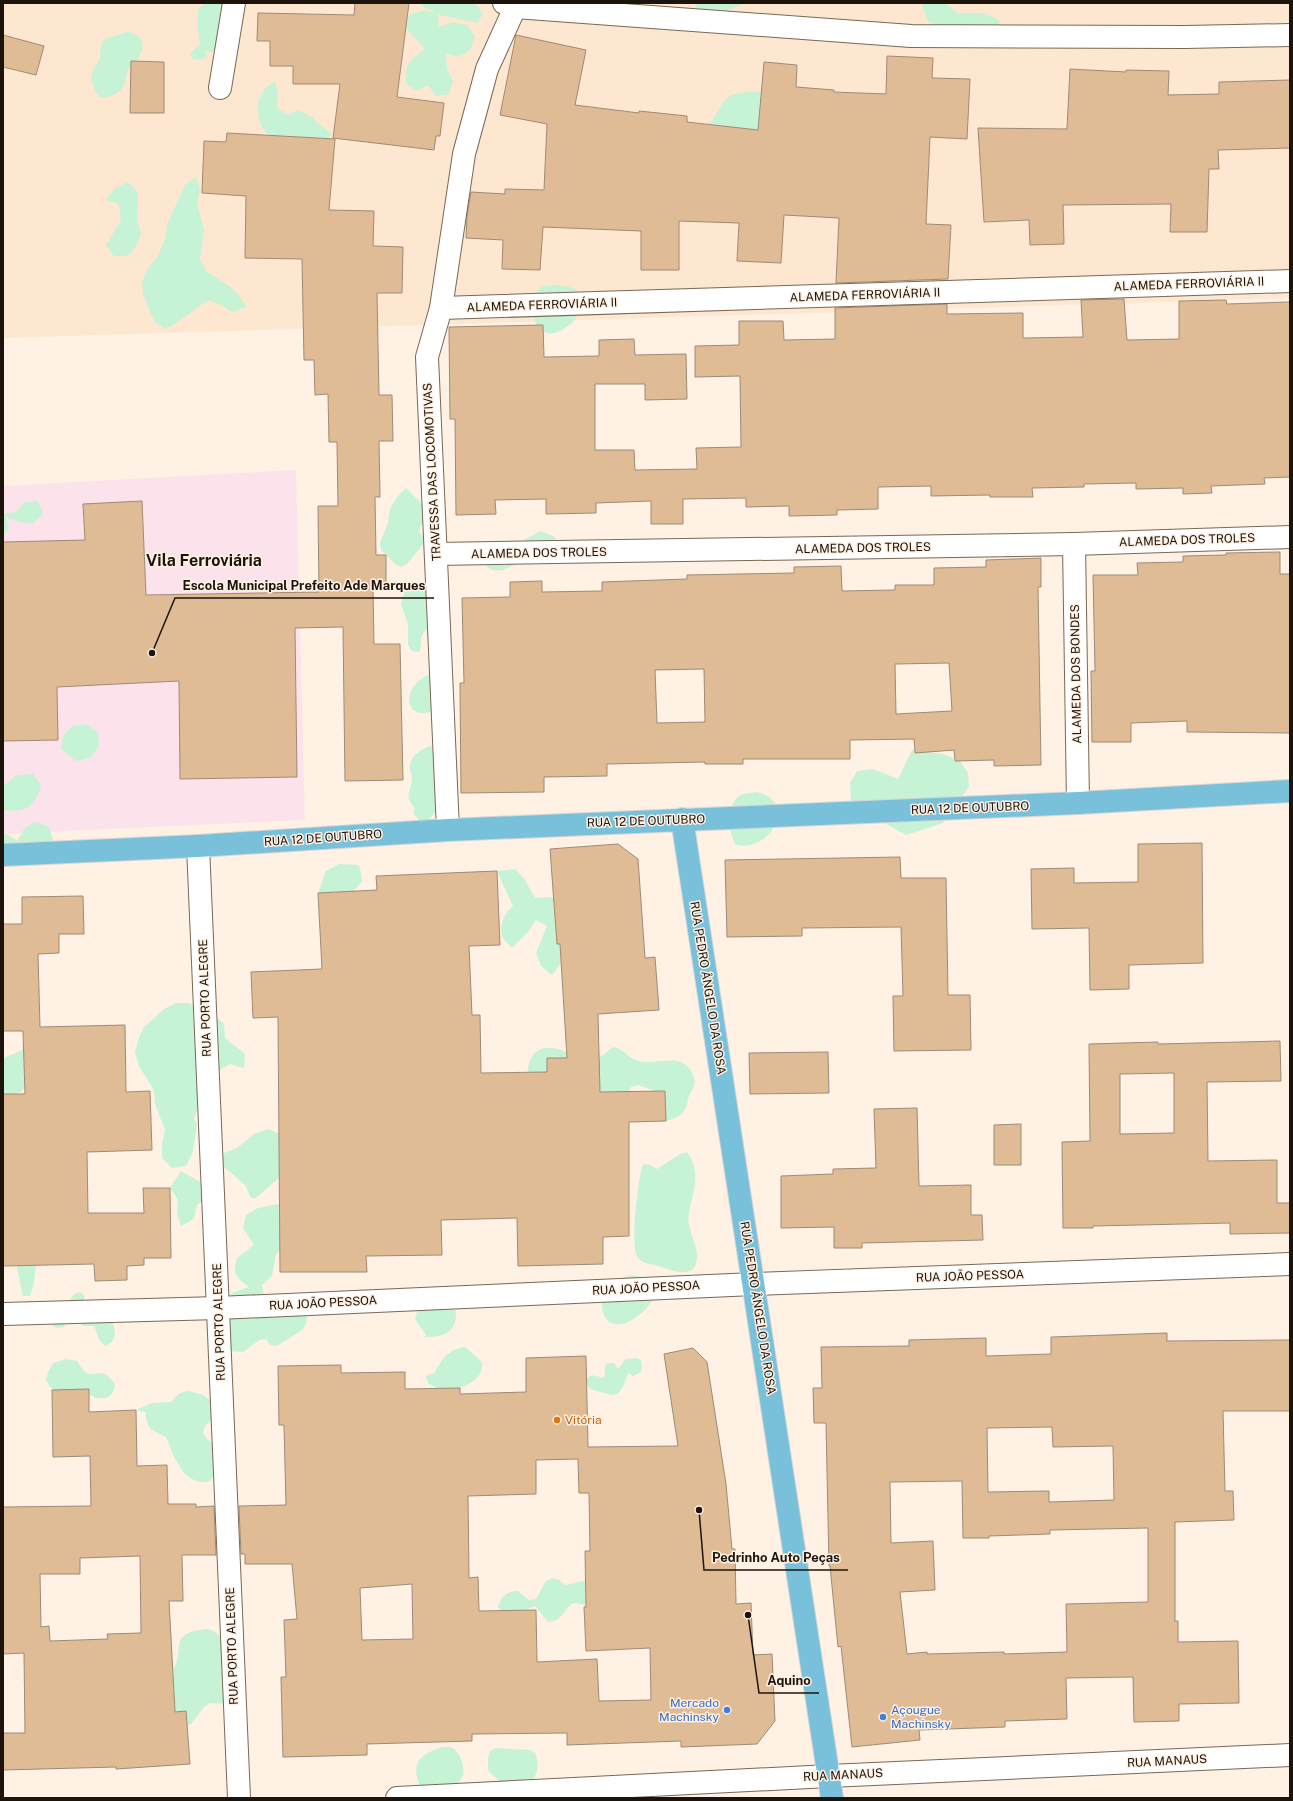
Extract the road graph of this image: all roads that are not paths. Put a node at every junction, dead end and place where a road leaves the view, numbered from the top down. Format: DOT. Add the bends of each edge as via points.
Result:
graph roads {
  1 [pos="234,3"];
  2 [pos="512,4"];
  3 [pos="1290,35"];
  4 [pos="220,88"];
  5 [pos="1290,281"];
  6 [pos="441,308"];
  7 [pos="1290,536"];
  8 [pos="1074,544"];
  9 [pos="436,554"];
  10 [pos="1290,791"];
  11 [pos="1078,803"];
  12 [pos="682,819"];
  13 [pos="448,830"];
  14 [pos="198,846"];
  15 [pos="3,855"];
  16 [pos="1290,1264"];
  17 [pos="754,1284"];
  18 [pos="218,1308"];
  19 [pos="3,1314"];
  20 [pos="1290,1756"];
  21 [pos="828,1776"];
  22 [pos="239,1798"];
  23 [pos="397,1798"];
  24 [pos="832,1798"];
  1 -- 4 [label="street"];
  2 -- 3 [label="street" via="911,36"];
  2 -- 6 [label="street, TRAVESSA DAS LOCOMOTIVAS" via="487,69 464,154"];
  5 -- 6 [label="street, ALAMEDA FERROVIÁRIA II"];
  6 -- 9 [label="street, TRAVESSA DAS LOCOMOTIVAS" via="427,357"];
  7 -- 8 [label="street, ALAMEDA DOS TROLES"];
  8 -- 9 [label="street, ALAMEDA DOS TROLES"];
  8 -- 11 [label="street, ALAMEDA DOS BONDES"];
  9 -- 13 [label="street, TRAVESSA DAS LOCOMOTIVAS"];
  10 -- 11 [label="main road, RUA 12 DE OUTUBRO"];
  11 -- 12 [label="main road, RUA 12 DE OUTUBRO"];
  12 -- 13 [label="main road, RUA 12 DE OUTUBRO"];
  12 -- 17 [label="main road, RUA PEDRO ÂNGELO DA ROSA"];
  13 -- 14 [label="main road, RUA 12 DE OUTUBRO"];
  14 -- 15 [label="main road, RUA 12 DE OUTUBRO"];
  14 -- 18 [label="street, RUA PORTO ALEGRE"];
  16 -- 17 [label="street, RUA JOÃO PESSOA"];
  17 -- 18 [label="street, RUA JOÃO PESSOA"];
  17 -- 21 [label="main road, RUA PEDRO ÂNGELO DA ROSA"];
  18 -- 19 [label="street, RUA JOÃO PESSOA"];
  18 -- 22 [label="street, RUA PORTO ALEGRE"];
  20 -- 21 [label="street, RUA MANAUS"];
  21 -- 23 [label="street, RUA MANAUS"];
  21 -- 24 [label="main road, RUA PEDRO ÂNGELO DA ROSA"];
}
